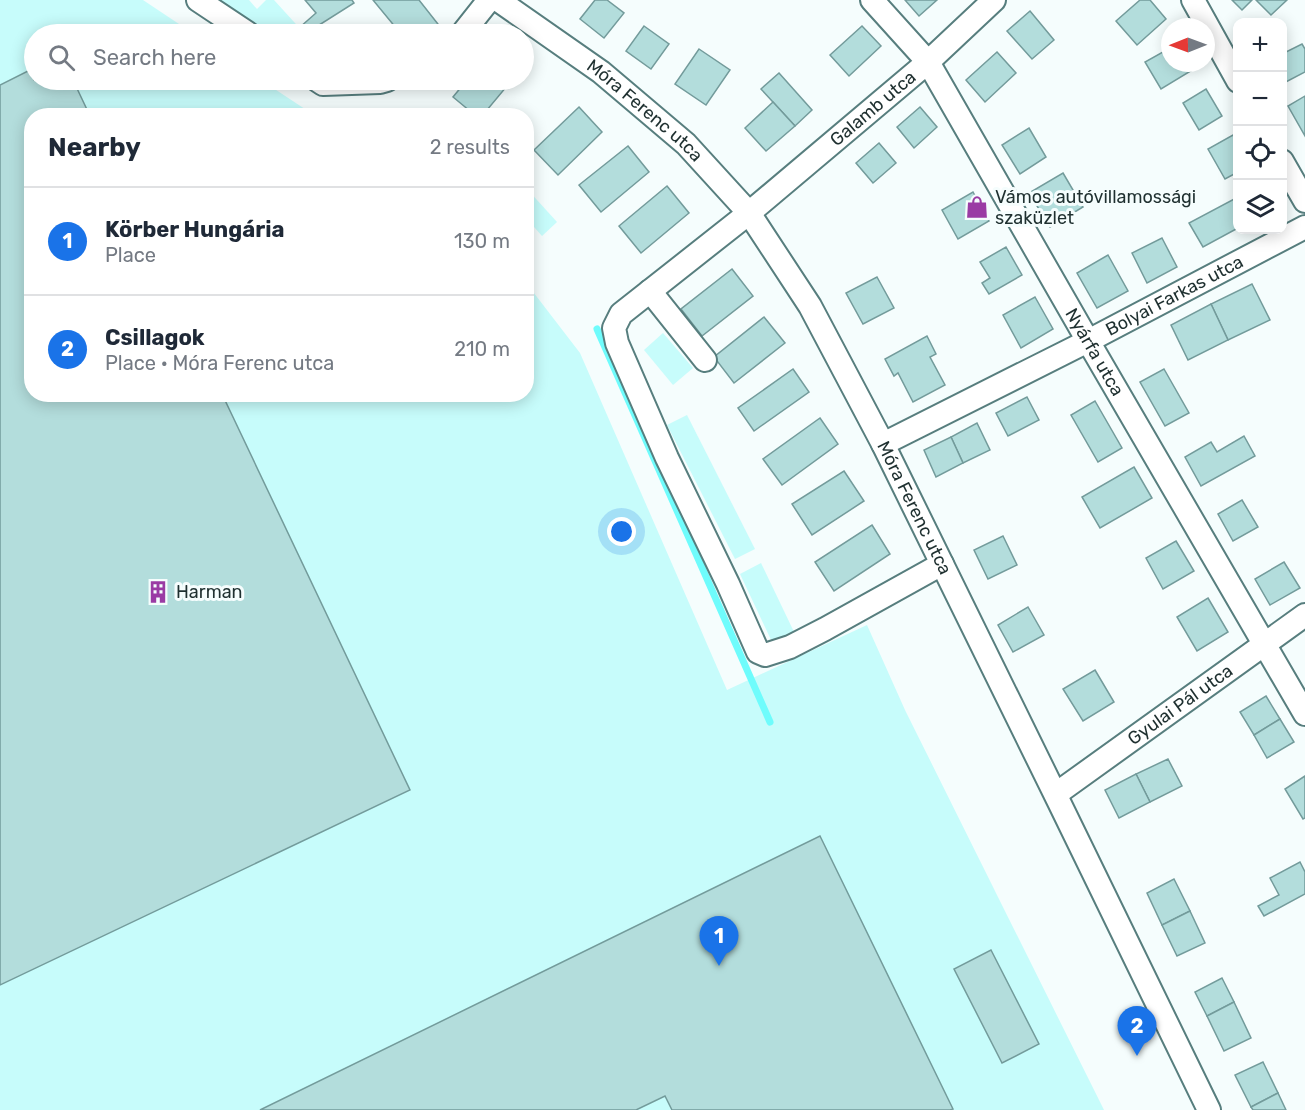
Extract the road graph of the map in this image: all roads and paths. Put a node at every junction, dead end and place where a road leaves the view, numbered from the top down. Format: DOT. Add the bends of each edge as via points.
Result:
graph roads {
  1 [pos="198,0"];
  2 [pos="489,0"];
  3 [pos="498,0"];
  4 [pos="872,0"];
  5 [pos="994,0"];
  6 [pos="1192,0"];
  7 [pos="234,24"];
  8 [pos="470,24"];
  9 [pos="532,24"];
  10 [pos="534,25"];
  11 [pos="928,62"];
  12 [pos="1233,72"];
  13 [pos="1287,170"];
  14 [pos="1305,201"];
  15 [pos="749,213"];
  16 [pos="1305,227"];
  17 [pos="650,291"];
  18 [pos="1088,341"];
  19 [pos="705,360"];
  20 [pos="883,444"];
  21 [pos="942,564"];
  22 [pos="1305,615"];
  23 [pos="1263,644"];
  24 [pos="1305,714"];
  25 [pos="1056,794"];
  26 [pos="1209,1110"];
  1 -- 7 [label="street"];
  2 -- 8 [label="street"];
  3 -- 9 [label="street, Móra Ferenc utca"];
  4 -- 11 [label="street, Nyárfa utca"];
  5 -- 11 [label="street, Galamb utca"];
  6 -- 12 [label="street"];
  10 -- 15 [label="street, Móra Ferenc utca" via="601,72 669,129"];
  11 -- 15 [label="street, Galamb utca"];
  11 -- 18 [label="street, Nyárfa utca"];
  13 -- 14 [label="street"];
  15 -- 17 [label="street, Galamb utca"];
  15 -- 20 [label="street, Móra Ferenc utca" via="810,306"];
  16 -- 18 [label="street, Bolyai Farkas utca"];
  17 -- 19 [label="street"];
  17 -- 21 [label="street, Galamb utca" via="621,314 614,328 617,344 758,652 765,655 790,647"];
  18 -- 20 [label="street, Bolyai Farkas utca"];
  18 -- 23 [label="street, Nyárfa utca"];
  20 -- 21 [label="street, Móra Ferenc utca"];
  21 -- 25 [label="street, Móra Ferenc utca"];
  22 -- 23 [label="street, Gyulai Pál utca"];
  23 -- 24 [label="street, Nyárfa utca"];
  23 -- 25 [label="street, Gyulai Pál utca"];
  25 -- 26 [label="street, Móra Ferenc utca"];
}
